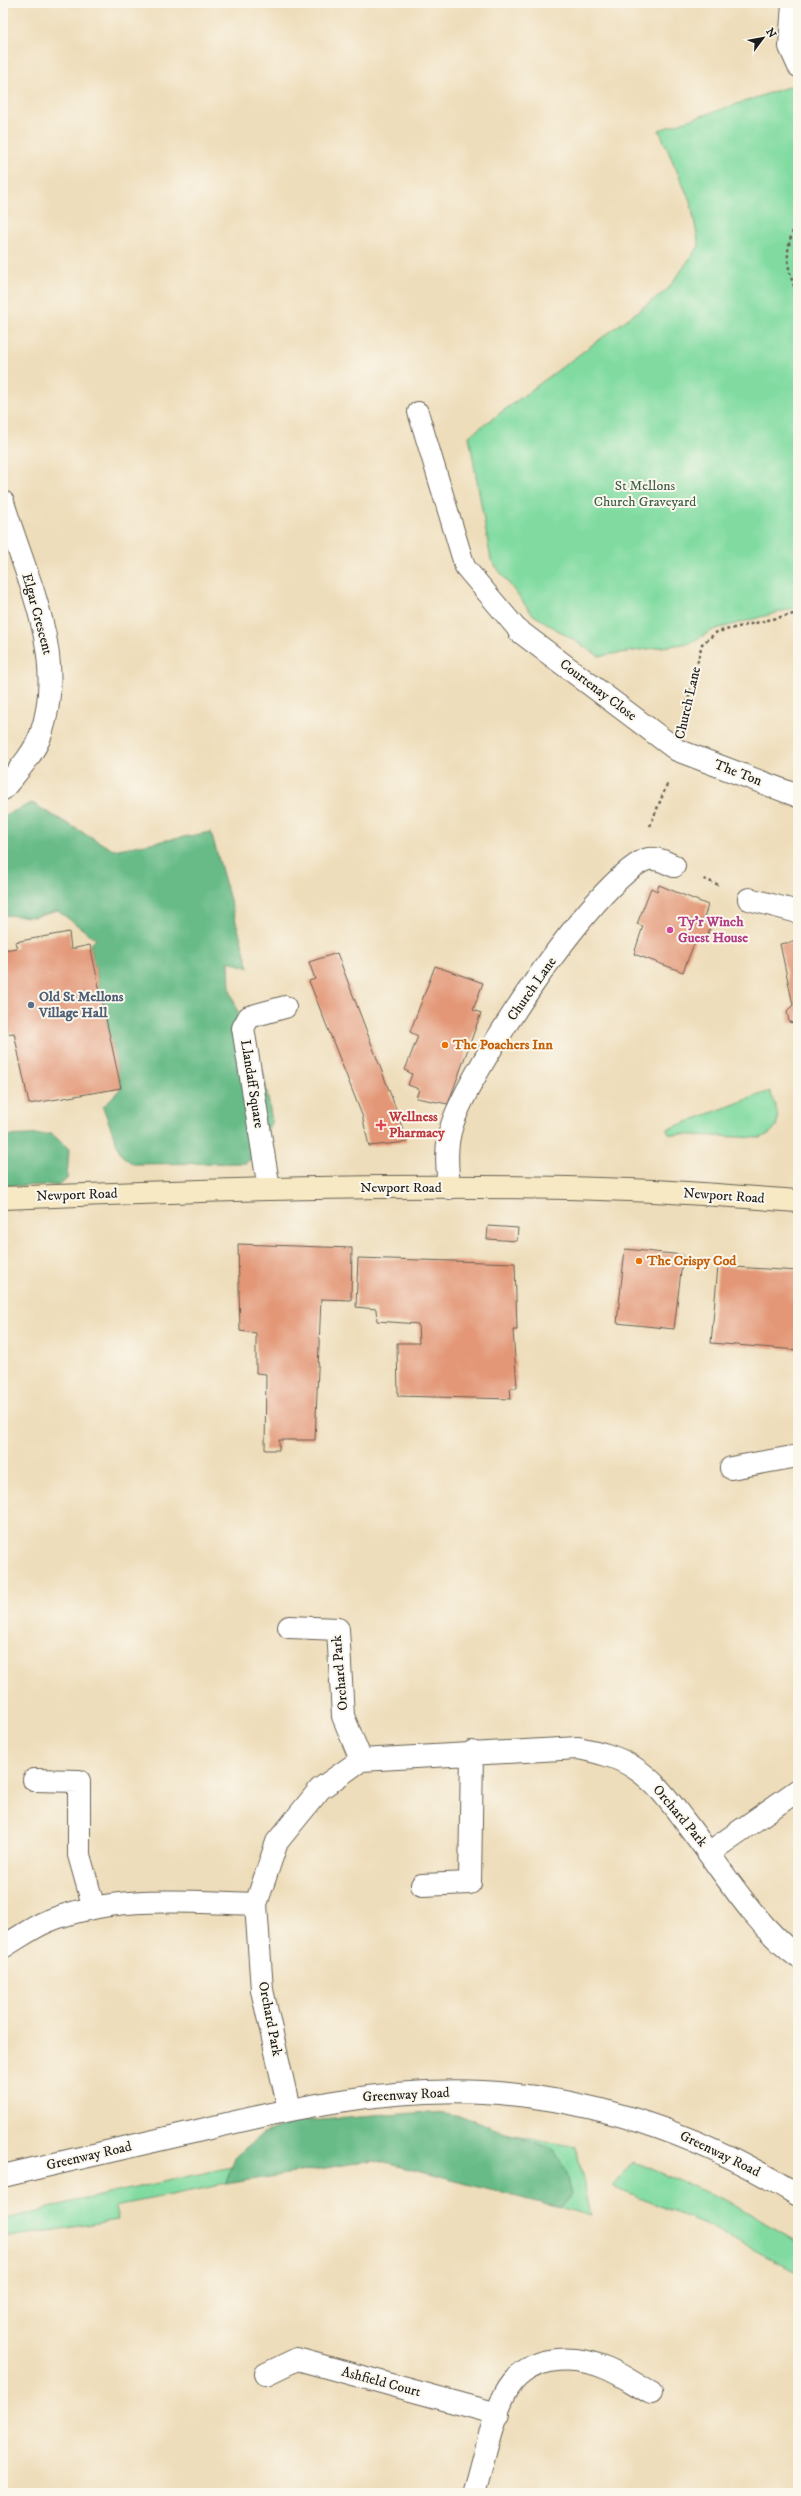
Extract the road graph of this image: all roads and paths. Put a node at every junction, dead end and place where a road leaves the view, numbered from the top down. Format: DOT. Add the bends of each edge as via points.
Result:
graph roads {
  1 [pos="792,3"];
  2 [pos="798,67"];
  3 [pos="798,220"];
  4 [pos="798,295"];
  5 [pos="418,412"];
  6 [pos="3,502"];
  7 [pos="798,613"];
  8 [pos="519,631"];
  9 [pos="677,750"];
  10 [pos="3,789"];
  11 [pos="798,796"];
  12 [pos="646,859"];
  13 [pos="674,866"];
  14 [pos="749,899"];
  15 [pos="798,912"];
  16 [pos="285,1007"];
  17 [pos="449,1188"];
  18 [pos="269,1189"];
  19 [pos="3,1198"];
  20 [pos="798,1201"];
  21 [pos="798,1456"];
  22 [pos="731,1468"];
  23 [pos="289,1627"];
  24 [pos="472,1752"];
  25 [pos="361,1760"];
  26 [pos="34,1780"];
  27 [pos="798,1790"];
  28 [pos="710,1852"];
  29 [pos="422,1885"];
  30 [pos="256,1904"];
  31 [pos="94,1908"];
  32 [pos="3,1947"];
  33 [pos="798,1957"];
  34 [pos="289,2109"];
  35 [pos="3,2176"];
  36 [pos="798,2195"];
  37 [pos="266,2374"];
  38 [pos="651,2393"];
  39 [pos="498,2414"];
  40 [pos="474,2493"];
  1 -- 2 [label="lane" via="789,47"];
  3 -- 4 [label="path" via="789,238 787,260"];
  5 -- 8 [label="lane" via="465,567"];
  6 -- 10 [label="street, Elgar Crescent" via="36,602 49,655 50,694 41,735"];
  7 -- 9 [label="path, Church Lane" via="717,632 702,644"];
  8 -- 9 [label="street, Courtenay Close"];
  9 -- 11 [label="street, The Ton"];
  9 -- 12 [label="path, Church Lane" via="670,776 645,837"];
  12 -- 13 [label="street" via="658,859"];
  12 -- 17 [label="street, Church Lane" via="614,884 587,915 526,996 486,1055 461,1101 452,1126 446,1155"];
  13 -- 14 [label="path"];
  14 -- 15 [label="street"];
  16 -- 18 [label="street, Llandaff Square" via="249,1017 243,1028"];
  17 -- 18 [label="main road, Newport Road"];
  17 -- 20 [label="main road, Newport Road" via="630,1190"];
  18 -- 19 [label="main road, Newport Road"];
  21 -- 22 [label="street"];
  23 -- 25 [label="street, Orchard Park" via="338,1629 343,1716"];
  24 -- 25 [label="street, Orchard Park"];
  24 -- 28 [label="street, Orchard Park" via="578,1748 608,1755 633,1767 661,1790"];
  24 -- 29 [label="street" via="470,1883"];
  25 -- 30 [label="street, Orchard Park" via="320,1789 278,1842"];
  26 -- 31 [label="street" via="80,1781 79,1855"];
  27 -- 28 [label="street"];
  28 -- 33 [label="street, Orchard Park" via="759,1920 783,1946"];
  30 -- 31 [label="street" via="135,1900"];
  30 -- 34 [label="street, Orchard Park" via="262,1990"];
  31 -- 32 [label="street" via="48,1921"];
  34 -- 35 [label="street, Greenway Road"];
  34 -- 36 [label="street, Greenway Road" via="347,2099 412,2093 482,2092 548,2100 610,2111 675,2132 732,2158"];
  37 -- 39 [label="street, Ashfield Court" via="298,2359"];
  38 -- 39 [label="street" via="606,2368 575,2359 544,2360 520,2375 506,2393"];
  39 -- 40 [label="street"];
}
